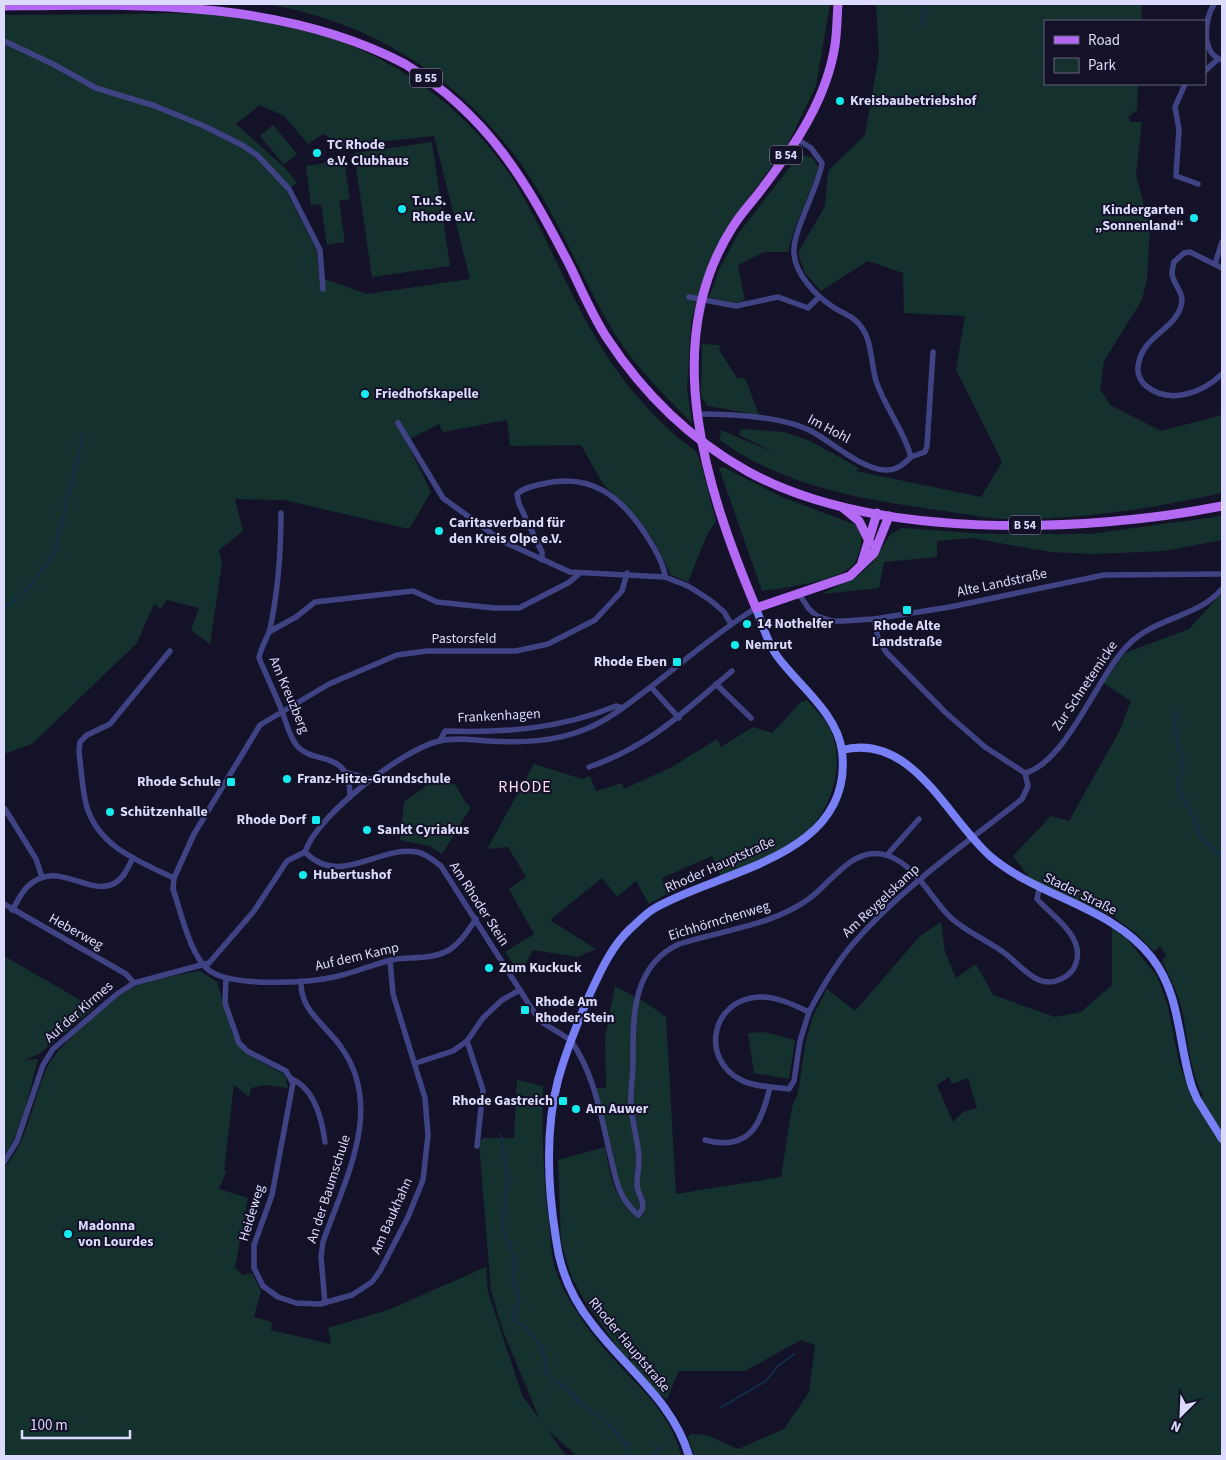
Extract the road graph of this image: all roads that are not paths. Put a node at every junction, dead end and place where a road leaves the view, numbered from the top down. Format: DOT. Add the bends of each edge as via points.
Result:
graph roads {
  1 [pos="838,4"];
  2 [pos="1214,4"];
  3 [pos="4,6"];
  4 [pos="4,41"];
  5 [pos="1220,60"];
  6 [pos="1206,70"];
  7 [pos="1185,85"];
  8 [pos="798,140"];
  9 [pos="1198,184"];
  10 [pos="1222,242"];
  11 [pos="1215,264"];
  12 [pos="1222,268"];
  13 [pos="323,289"];
  14 [pos="689,296"];
  15 [pos="820,297"];
  16 [pos="933,352"];
  17 [pos="1222,374"];
  18 [pos="697,414"];
  19 [pos="398,423"];
  20 [pos="911,457"];
  21 [pos="840,505"];
  22 [pos="1222,506"];
  23 [pos="281,513"];
  24 [pos="877,514"];
  25 [pos="889,516"];
  26 [pos="870,543"];
  27 [pos="542,560"];
  28 [pos="861,567"];
  29 [pos="579,574"];
  30 [pos="627,574"];
  31 [pos="1222,574"];
  32 [pos="664,577"];
  33 [pos="1222,590"];
  34 [pos="799,594"];
  35 [pos="756,608"];
  36 [pos="874,619"];
  37 [pos="731,624"];
  38 [pos="269,632"];
  39 [pos="170,651"];
  40 [pos="732,671"];
  41 [pos="716,684"];
  42 [pos="651,687"];
  43 [pos="623,708"];
  44 [pos="282,710"];
  45 [pos="678,718"];
  46 [pos="751,718"];
  47 [pos="440,740"];
  48 [pos="842,750"];
  49 [pos="589,767"];
  50 [pos="344,772"];
  51 [pos="1025,773"];
  52 [pos="373,780"];
  53 [pos="350,797"];
  54 [pos="5,809"];
  55 [pos="919,819"];
  56 [pos="305,852"];
  57 [pos="887,855"];
  58 [pos="133,858"];
  59 [pos="42,877"];
  60 [pos="174,878"];
  61 [pos="921,880"];
  62 [pos="1039,888"];
  63 [pos="4,904"];
  64 [pos="12,910"];
  65 [pos="476,919"];
  66 [pos="390,961"];
  67 [pos="202,965"];
  68 [pos="226,979"];
  69 [pos="301,981"];
  70 [pos="134,983"];
  71 [pos="518,991"];
  72 [pos="809,1012"];
  73 [pos="570,1040"];
  74 [pos="467,1041"];
  75 [pos="416,1063"];
  76 [pos="292,1079"];
  77 [pos="770,1087"];
  78 [pos="1222,1139"];
  79 [pos="705,1140"];
  80 [pos="325,1142"];
  81 [pos="477,1146"];
  82 [pos="4,1162"];
  83 [pos="325,1303"];
  84 [pos="688,1456"];
  1 -- 8 [label="main road, B 54" via="830,65 823,88"];
  2 -- 5 [label="street" via="1208,14 1207,38 1210,49"];
  3 -- 21 [label="main road, B 55" via="231,7 289,16 332,29 404,63 450,96 492,136 531,194 606,337 642,385 681,426 738,465 770,482"];
  4 -- 13 [label="street" via="96,88 155,106 204,126 256,155 289,189 320,250"];
  5 -- 6 [label="street"];
  7 -- 9 [label="street" via="1175,107 1179,130 1176,176"];
  8 -- 15 [label="street" via="811,148 822,163 811,202 797,233 794,253 801,272"];
  8 -- 18 [label="main road, B 54" via="732,227 710,272 694,338"];
  10 -- 11 [label="street"];
  11 -- 12 [label="street"];
  11 -- 17 [label="street" via="1190,252 1174,262 1172,274 1182,295 1181,306 1175,318 1150,340 1140,355 1137,369 1141,383 1152,391 1178,396 1210,386"];
  14 -- 15 [label="street" via="736,306 778,297 808,308"];
  15 -- 20 [label="street" via="856,321 867,335 876,381"];
  16 -- 20 [label="street, Im Hohl" via="927,446 925,452"];
  18 -- 20 [label="street, Im Hohl" via="756,419 809,430 872,468 896,469"];
  18 -- 35 [label="main road, B 54" via="720,515"];
  19 -- 27 [label="street" via="442,498 502,541"];
  21 -- 24 [label="main road, B 55"];
  21 -- 26 [label="main road" via="859,521"];
  22 -- 25 [label="main road, B 54" via="1081,524 972,524"];
  23 -- 38 [label="street, Am Kreuzberg" via="281,547"];
  24 -- 25 [label="main road, B 54"];
  24 -- 26 [label="main road"];
  25 -- 28 [label="main road" via="874,553"];
  26 -- 28 [label="main road"];
  27 -- 29 [label="street" via="561,570"];
  27 -- 32 [label="street" via="542,552 517,494 530,487 563,480 586,482 607,491 630,514 651,542"];
  28 -- 34 [label="main road" via="842,580"];
  29 -- 30 [label="street"];
  29 -- 38 [label="street" via="519,608 437,602 413,591 315,602"];
  30 -- 32 [label="street"];
  30 -- 44 [label="street, Pastorsfeld" via="622,591 595,620 548,644 516,651 427,651 397,655 329,684"];
  31 -- 36 [label="street, Alte Landstraße" via="1104,575"];
  32 -- 37 [label="street" via="688,586 710,600 724,612"];
  33 -- 51 [label="street, Zur Schnetemicke" via="1208,603 1144,632 1129,644 1104,675 1086,709 1060,745 1040,767"];
  34 -- 35 [label="main road"];
  34 -- 36 [label="street, Alte Landstraße" via="812,613 827,620"];
  35 -- 37 [label="street, Frankenhagen"];
  35 -- 48 [label="main road, Rhoder Hauptstraße" via="775,653 824,711 834,726"];
  36 -- 51 [label="street" via="878,638 886,652 984,746"];
  37 -- 42 [label="street, Frankenhagen"];
  38 -- 44 [label="street, Am Kreuzberg" via="259,658"];
  39 -- 58 [label="street" via="110,724 80,742 86,804 95,827 120,852"];
  40 -- 41 [label="street"];
  41 -- 45 [label="street"];
  41 -- 46 [label="street"];
  42 -- 43 [label="street, Frankenhagen"];
  42 -- 45 [label="street"];
  43 -- 47 [label="street, Frankenhagen" via="586,729 554,739 522,743"];
  43 -- 47 [label="street, Frankenhagen" via="616,706 559,725 519,730 445,731"];
  44 -- 50 [label="street, Am Kreuzberg" via="298,746 334,762"];
  44 -- 60 [label="street, Pastorsfeld" via="260,724 194,834"];
  45 -- 49 [label="street" via="642,744"];
  47 -- 52 [label="street, Frankenhagen" via="413,752"];
  48 -- 62 [label="main road, Stader Straße" via="879,751 897,758 914,770 978,844 1011,872"];
  48 -- 73 [label="main road, Rhoder Hauptstraße" via="839,788 829,811 815,829 764,863 670,900 628,930 598,977"];
  50 -- 52 [label="street, Am Kreuzberg"];
  50 -- 53 [label="street" via="349,782"];
  51 -- 61 [label="street, Am Reygelskamp" via="1028,786 1022,799"];
  52 -- 53 [label="street, Frankenhagen"];
  53 -- 56 [label="street, Frankenhagen" via="322,822"];
  54 -- 59 [label="street" via="18,834 29,846"];
  55 -- 57 [label="street"];
  56 -- 65 [label="street, Am Rhoder Stein" via="321,862 341,867 406,852 423,854 441,866"];
  56 -- 67 [label="street, Auf der Kirmes" via="288,861 213,960"];
  57 -- 61 [label="street"];
  57 -- 73 [label="street, Eichhörnchenweg" via="872,854 858,858 786,913 679,944 666,951 651,967 637,996 632,1025 631,1105 639,1158 637,1185 644,1206 638,1215 629,1208 617,1188 590,1080"];
  58 -- 59 [label="street" via="124,876 114,884 100,887 61,876"];
  58 -- 60 [label="street"];
  59 -- 64 [label="street" via="27,888"];
  60 -- 67 [label="street" via="173,889"];
  61 -- 62 [label="street" via="957,922 1036,978 1054,981 1072,972 1078,952 1073,937 1037,899"];
  61 -- 72 [label="street, Am Reygelskamp" via="852,945 822,986"];
  62 -- 78 [label="main road, Stader Straße" via="1112,922 1153,959 1173,1000 1192,1087"];
  63 -- 64 [label="street, Heberweg"];
  64 -- 70 [label="street, Heberweg" via="126,974"];
  65 -- 66 [label="street, Auf dem Kamp" via="449,950"];
  65 -- 71 [label="street, Am Rhoder Stein"];
  66 -- 69 [label="street, Auf dem Kamp" via="333,977"];
  66 -- 75 [label="street, Am Baukhahn" via="393,994 401,1026"];
  67 -- 68 [label="street, Auf dem Kamp"];
  67 -- 70 [label="street, Auf der Kirmes"];
  68 -- 69 [label="street, Auf dem Kamp"];
  68 -- 76 [label="street" via="225,1003 239,1043 247,1051 286,1070"];
  69 -- 83 [label="street, An der Baumschule" via="306,1008 341,1046 356,1072 362,1098 357,1148 323,1242"];
  70 -- 82 [label="street, Auf der Kirmes" via="53,1049 43,1065 17,1141"];
  71 -- 73 [label="street, Am Rhoder Stein" via="539,1020"];
  71 -- 74 [label="street" via="482,1018"];
  72 -- 77 [label="street, Am Reygelskamp" via="800,1041 793,1086 789,1089"];
  72 -- 77 [label="street, Am Reygelskamp" via="770,998 750,998 731,1006 718,1023 715,1043 718,1057 727,1070 740,1080"];
  73 -- 84 [label="main road, Rhoder Hauptstraße" via="554,1100 551,1141 552,1213 560,1262 579,1306 664,1406"];
  74 -- 75 [label="street" via="453,1051"];
  74 -- 81 [label="street" via="483,1090"];
  75 -- 83 [label="street, Am Baukhahn" via="426,1098 428,1135 419,1188 404,1224 372,1282 352,1295"];
  76 -- 80 [label="street" via="301,1083 315,1104"];
  76 -- 83 [label="street, Heideweg" via="272,1195 254,1245 254,1268 263,1286 278,1297 296,1303"];
  77 -- 79 [label="street" via="762,1116 746,1137 726,1143"];
}
